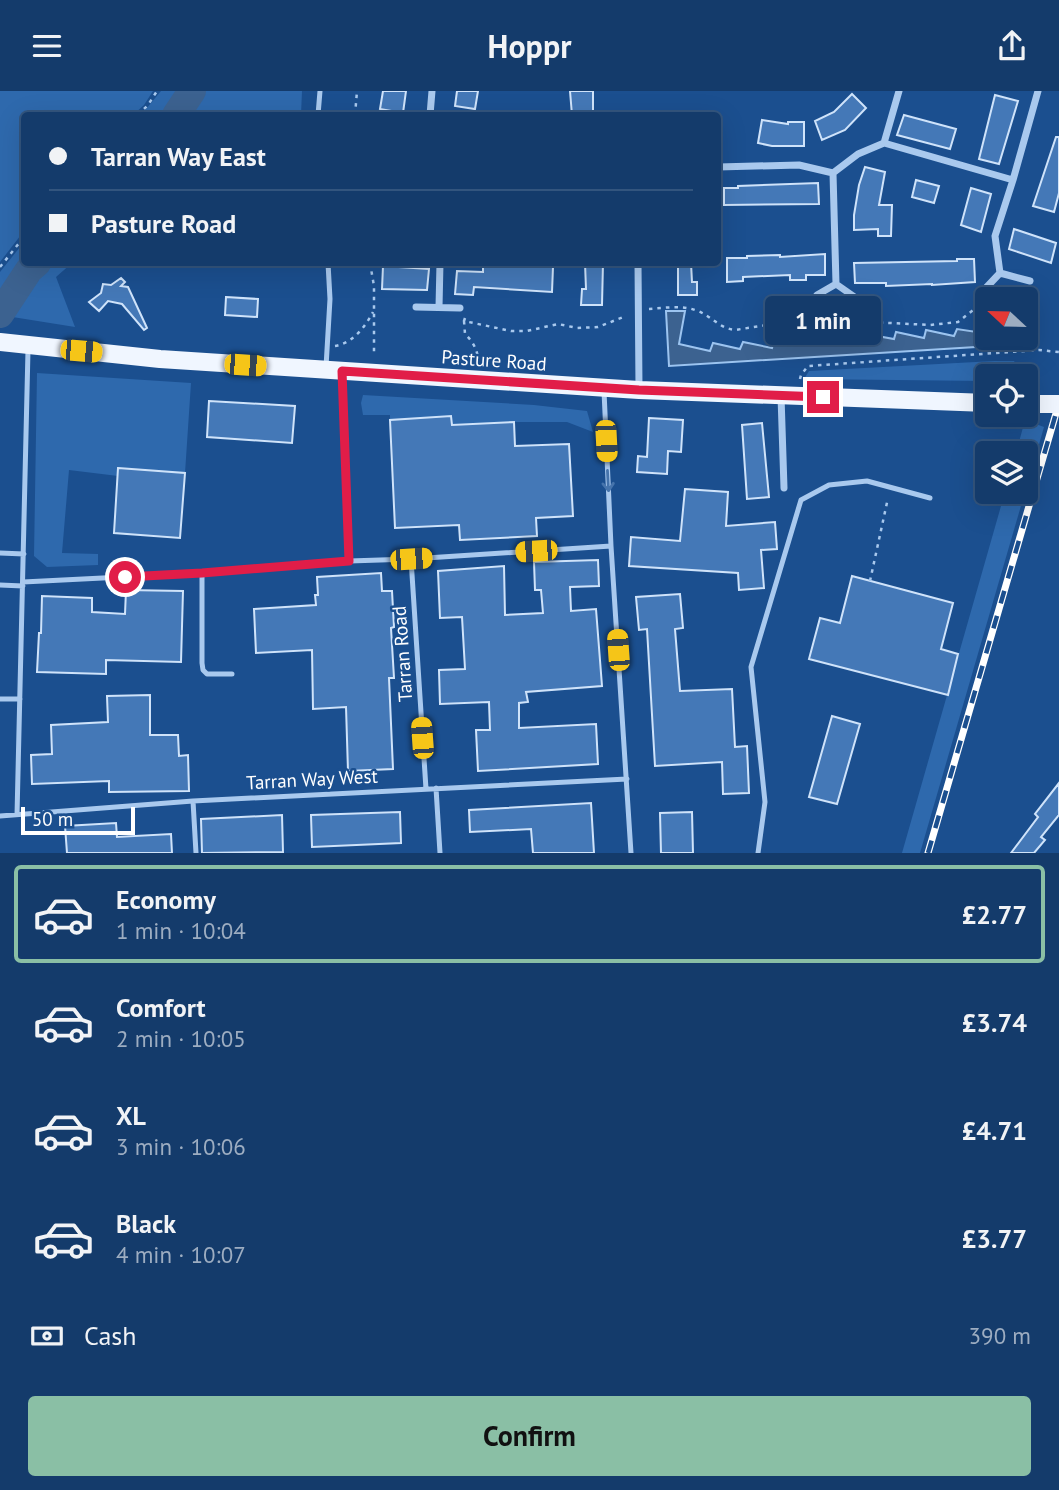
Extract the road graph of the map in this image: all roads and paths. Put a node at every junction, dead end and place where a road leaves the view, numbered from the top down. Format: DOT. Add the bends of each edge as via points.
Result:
graph roads {
  1 [pos="157,91"];
  2 [pos="320,91"];
  3 [pos="357,91"];
  4 [pos="432,91"];
  5 [pos="899,91"];
  6 [pos="1038,91"];
  7 [pos="141,112"];
  8 [pos="317,112"];
  9 [pos="355,112"];
  10 [pos="430,112"];
  11 [pos="884,143"];
  12 [pos="721,167"];
  13 [pos="833,173"];
  14 [pos="1013,180"];
  15 [pos="21,241"];
  16 [pos="328,266"];
  17 [pos="371,266"];
  18 [pos="440,266"];
  19 [pos="638,266"];
  20 [pos="0,267"];
  21 [pos="1000,272"];
  22 [pos="1030,281"];
  23 [pos="836,284"];
  24 [pos="987,287"];
  25 [pos="817,295"];
  26 [pos="856,298"];
  27 [pos="416,307"];
  28 [pos="439,307"];
  29 [pos="463,308"];
  30 [pos="975,308"];
  31 [pos="374,309"];
  32 [pos="639,310"];
  33 [pos="464,321"];
  34 [pos="832,325"];
  35 [pos="0,342"];
  36 [pos="28,346"];
  37 [pos="327,347"];
  38 [pos="1059,352"];
  39 [pos="334,370"];
  40 [pos="373,373"];
  41 [pos="477,379"];
  42 [pos="604,388"];
  43 [pos="639,390"];
  44 [pos="781,396"];
  45 [pos="799,396"];
  46 [pos="975,403"];
  47 [pos="1038,404"];
  48 [pos="1059,404"];
  49 [pos="784,488"];
  50 [pos="891,488"];
  51 [pos="930,498"];
  52 [pos="611,546"];
  53 [pos="0,553"];
  54 [pos="24,554"];
  55 [pos="411,559"];
  56 [pos="349,561"];
  57 [pos="202,573"];
  58 [pos="870,581"];
  59 [pos="23,584"];
  60 [pos="0,585"];
  61 [pos="232,674"];
  62 [pos="0,699"];
  63 [pos="20,699"];
  64 [pos="626,779"];
  65 [pos="436,788"];
  66 [pos="426,789"];
  67 [pos="193,801"];
  68 [pos="17,815"];
  69 [pos="0,816"];
  70 [pos="196,853"];
  71 [pos="440,853"];
  72 [pos="631,853"];
  73 [pos="758,853"];
  1 -- 7 [label="path"];
  2 -- 8 [label="lane"];
  3 -- 9 [label="path"];
  4 -- 10 [label="street"];
  5 -- 11 [label="street"];
  6 -- 14 [label="street"];
  11 -- 13 [label="street"];
  11 -- 14 [label="street"];
  12 -- 13 [label="street" via="799,165"];
  13 -- 23 [label="street"];
  14 -- 21 [label="street" via="995,236"];
  15 -- 20 [label="path"];
  16 -- 37 [label="lane"];
  17 -- 31 [label="path"];
  18 -- 28 [label="street"];
  19 -- 32 [label="street"];
  21 -- 22 [label="street"];
  21 -- 24 [label="street"];
  23 -- 25 [label="street"];
  23 -- 26 [label="street"];
  23 -- 34 [label="path"];
  27 -- 28 [label="street"];
  28 -- 29 [label="street"];
  29 -- 33 [label="path"];
  30 -- 34 [label="path" via="958,322"];
  31 -- 37 [label="path" via="363,329 341,345"];
  31 -- 40 [label="path"];
  32 -- 33 [label="path" via="598,327 558,324 511,331"];
  32 -- 34 [label="path" via="694,310 735,330 799,320"];
  32 -- 43 [label="street"];
  33 -- 41 [label="path" via="464,334 479,356"];
  35 -- 36 [label="main road, Pasture Road"];
  36 -- 39 [label="main road, Pasture Road"];
  36 -- 54 [label="lane"];
  37 -- 39 [label="lane"];
  38 -- 45 [label="path" via="808,366 801,375"];
  39 -- 40 [label="main road, Pasture Road"];
  39 -- 56 [label="lane"];
  40 -- 41 [label="main road, Pasture Road"];
  41 -- 42 [label="main road, Pasture Road"];
  42 -- 43 [label="main road, Pasture Road"];
  42 -- 52 [label="lane, one-way"];
  43 -- 44 [label="main road, Pasture Road"];
  44 -- 45 [label="main road, Pasture Road"];
  44 -- 49 [label="street"];
  45 -- 46 [label="main road, Pasture Road"];
  47 -- 48 [label="main road, bridge"];
  50 -- 51 [label="lane"];
  50 -- 58 [label="path"];
  50 -- 73 [label="lane" via="867,481 829,485 801,500 751,667 765,802"];
  52 -- 55 [label="lane"];
  52 -- 64 [label="lane"];
  53 -- 54 [label="lane"];
  54 -- 59 [label="lane"];
  55 -- 56 [label="lane"];
  55 -- 66 [label="lane, Tarran Road"];
  56 -- 57 [label="lane"];
  57 -- 59 [label="lane"];
  57 -- 61 [label="lane" via="203,670"];
  59 -- 60 [label="lane"];
  59 -- 63 [label="lane"];
  62 -- 63 [label="lane"];
  63 -- 68 [label="lane"];
  64 -- 65 [label="lane, Tarran Way West"];
  64 -- 72 [label="lane"];
  65 -- 66 [label="lane, Tarran Way West"];
  65 -- 71 [label="lane"];
  66 -- 67 [label="lane, Tarran Way West"];
  67 -- 68 [label="lane, Tarran Way West"];
  67 -- 70 [label="lane"];
  68 -- 69 [label="lane, Tarran Way West"];
}
